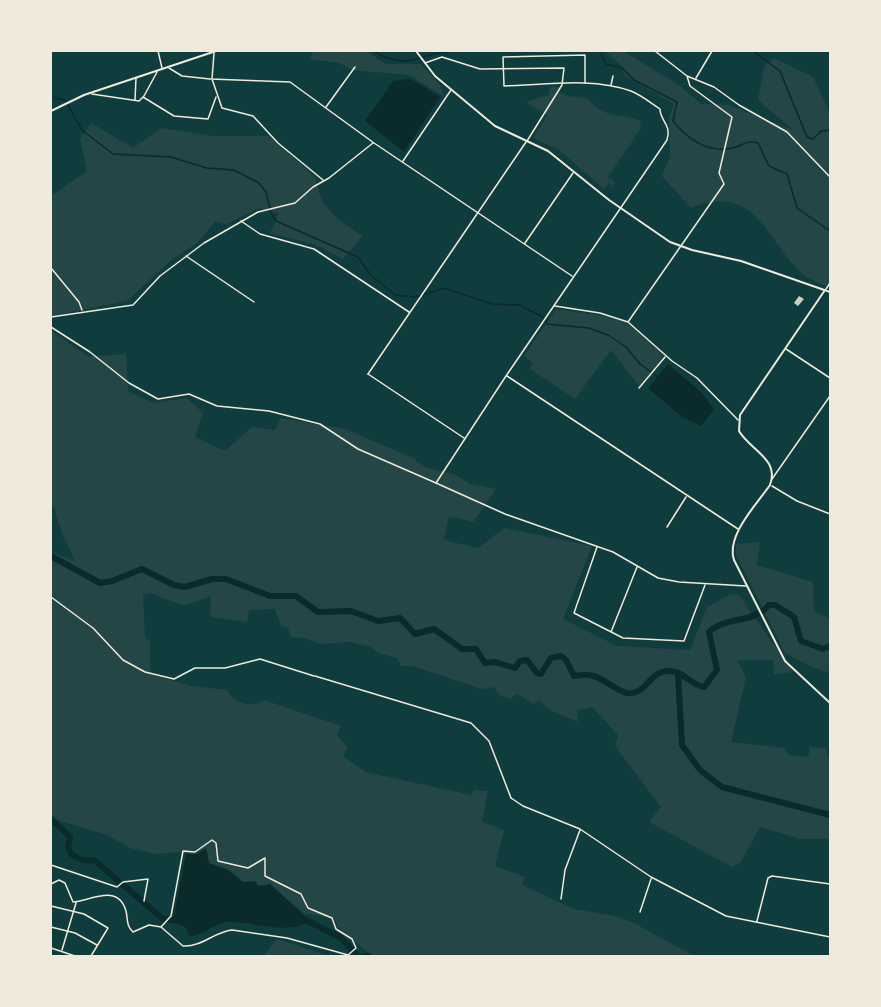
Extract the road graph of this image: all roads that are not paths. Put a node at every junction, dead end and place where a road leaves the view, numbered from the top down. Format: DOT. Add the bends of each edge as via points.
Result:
graph roads {
  1 [pos="158,51"];
  2 [pos="655,51"];
  3 [pos="712,51"];
  4 [pos="215,52"];
  5 [pos="417,53"];
  6 [pos="423,62"];
  7 [pos="502,67"];
  8 [pos="169,68"];
  9 [pos="355,68"];
  10 [pos="162,70"];
  11 [pos="158,71"];
  12 [pos="613,76"];
  13 [pos="687,76"];
  14 [pos="136,78"];
  15 [pos="212,79"];
  16 [pos="695,79"];
  17 [pos="585,83"];
  18 [pos="562,85"];
  19 [pos="611,86"];
  20 [pos="451,89"];
  21 [pos="90,93"];
  22 [pos="217,96"];
  23 [pos="143,97"];
  24 [pos="135,100"];
  25 [pos="325,108"];
  26 [pos="51,111"];
  27 [pos="527,142"];
  28 [pos="374,143"];
  29 [pos="402,162"];
  30 [pos="574,171"];
  31 [pos="830,177"];
  32 [pos="324,181"];
  33 [pos="621,208"];
  34 [pos="477,211"];
  35 [pos="241,221"];
  36 [pos="524,244"];
  37 [pos="681,247"];
  38 [pos="186,256"];
  39 [pos="51,268"];
  40 [pos="573,276"];
  41 [pos="830,283"];
  42 [pos="825,290"];
  43 [pos="830,292"];
  44 [pos="254,302"];
  45 [pos="554,306"];
  46 [pos="82,310"];
  47 [pos="410,313"];
  48 [pos="51,317"];
  49 [pos="628,322"];
  50 [pos="51,327"];
  51 [pos="785,349"];
  52 [pos="666,356"];
  53 [pos="506,376"];
  54 [pos="830,378"];
  55 [pos="639,388"];
  56 [pos="830,396"];
  57 [pos="739,420"];
  58 [pos="464,438"];
  59 [pos="772,479"];
  60 [pos="436,483"];
  61 [pos="770,485"];
  62 [pos="687,496"];
  63 [pos="830,514"];
  64 [pos="667,527"];
  65 [pos="740,530"];
  66 [pos="597,547"];
  67 [pos="637,566"];
  68 [pos="705,584"];
  69 [pos="747,586"];
  70 [pos="51,597"];
  71 [pos="611,632"];
  72 [pos="830,704"];
  73 [pos="580,829"];
  74 [pos="51,865"];
  75 [pos="651,877"];
  76 [pos="51,884"];
  77 [pos="830,884"];
  78 [pos="561,899"];
  79 [pos="144,902"];
  80 [pos="76,903"];
  81 [pos="51,906"];
  82 [pos="74,910"];
  83 [pos="640,912"];
  84 [pos="757,922"];
  85 [pos="162,926"];
  86 [pos="51,927"];
  87 [pos="68,930"];
  88 [pos="830,937"];
  89 [pos="97,945"];
  90 [pos="51,948"];
  91 [pos="62,950"];
  92 [pos="75,956"];
  93 [pos="91,956"];
  94 [pos="349,956"];
  1 -- 10 [label="street"];
  2 -- 13 [label="street"];
  3 -- 16 [label="street"];
  4 -- 8 [label="main road"];
  4 -- 15 [label="street"];
  5 -- 6 [label="main road"];
  6 -- 7 [label="street" via="442,57 473,68"];
  6 -- 20 [label="main road"];
  7 -- 17 [label="street" via="503,57 585,55"];
  7 -- 18 [label="street" via="504,86"];
  7 -- 18 [label="street" via="564,68"];
  8 -- 10 [label="main road"];
  8 -- 15 [label="street" via="182,75"];
  9 -- 25 [label="street"];
  10 -- 11 [label="main road"];
  11 -- 14 [label="main road"];
  11 -- 23 [label="street"];
  12 -- 19 [label="street"];
  13 -- 16 [label="street"];
  13 -- 37 [label="street" via="690,86 732,117 719,173 724,184"];
  14 -- 21 [label="main road"];
  14 -- 24 [label="street"];
  15 -- 22 [label="street"];
  15 -- 25 [label="street" via="290,82"];
  16 -- 31 [label="street" via="787,132"];
  17 -- 18 [label="street"];
  17 -- 19 [label="street"];
  18 -- 27 [label="street"];
  19 -- 33 [label="street" via="634,92 660,109 669,134"];
  20 -- 27 [label="main road" via="501,131"];
  20 -- 29 [label="street"];
  21 -- 24 [label="street"];
  21 -- 26 [label="main road"];
  22 -- 23 [label="street" via="208,119 174,116"];
  22 -- 32 [label="street" via="224,110 253,116 278,143"];
  23 -- 24 [label="street"];
  25 -- 28 [label="street"];
  27 -- 30 [label="main road" via="548,150"];
  27 -- 34 [label="street"];
  28 -- 29 [label="street"];
  28 -- 32 [label="street"];
  29 -- 34 [label="street"];
  30 -- 33 [label="main road"];
  30 -- 36 [label="street"];
  32 -- 35 [label="street" via="295,203 258,212"];
  33 -- 37 [label="main road"];
  33 -- 40 [label="street"];
  34 -- 36 [label="street"];
  34 -- 47 [label="street"];
  35 -- 38 [label="street"];
  35 -- 47 [label="street" via="260,234 314,249"];
  36 -- 40 [label="street"];
  37 -- 42 [label="main road" via="741,261"];
  37 -- 49 [label="street"];
  38 -- 44 [label="street"];
  38 -- 46 [label="street" via="133,305"];
  39 -- 46 [label="street"];
  40 -- 45 [label="street"];
  41 -- 42 [label="street"];
  42 -- 43 [label="main road"];
  42 -- 51 [label="main road"];
  45 -- 49 [label="street"];
  45 -- 53 [label="street"];
  46 -- 48 [label="street"];
  47 -- 58 [label="street" via="368,374"];
  49 -- 52 [label="street"];
  50 -- 60 [label="street" via="158,399 189,394 217,406 269,411 320,424 358,449"];
  51 -- 54 [label="street"];
  51 -- 57 [label="main road"];
  52 -- 55 [label="street"];
  52 -- 57 [label="street" via="697,378"];
  53 -- 58 [label="street"];
  53 -- 62 [label="street"];
  56 -- 59 [label="street"];
  57 -- 59 [label="main road" via="741,435 770,464"];
  58 -- 60 [label="street"];
  59 -- 61 [label="main road"];
  60 -- 66 [label="street" via="473,501"];
  61 -- 63 [label="street"];
  61 -- 65 [label="main road"];
  62 -- 64 [label="street"];
  62 -- 65 [label="street"];
  65 -- 69 [label="main road" via="732,551"];
  66 -- 67 [label="street"];
  66 -- 71 [label="street" via="573,613"];
  67 -- 68 [label="street" via="658,578"];
  67 -- 71 [label="street"];
  68 -- 69 [label="street"];
  68 -- 71 [label="street" via="684,641 623,638"];
  69 -- 72 [label="main road" via="785,661"];
  70 -- 73 [label="street" via="93,628 120,657 145,672 174,679 195,668 225,668 260,659 471,723 489,741 511,798"];
  73 -- 75 [label="street"];
  73 -- 78 [label="street" via="565,870"];
  74 -- 79 [label="street" via="120,886 148,879"];
  75 -- 83 [label="street"];
  75 -- 84 [label="street" via="726,916"];
  76 -- 80 [label="street" via="63,881 70,900"];
  77 -- 84 [label="street" via="768,878"];
  80 -- 82 [label="street"];
  80 -- 85 [label="street" via="105,895 119,900 125,908 130,931"];
  81 -- 82 [label="street"];
  82 -- 87 [label="street"];
  82 -- 89 [label="street" via="108,928"];
  84 -- 88 [label="street"];
  85 -- 94 [label="street" via="183,946 200,945 232,930 287,938"];
  85 -- 94 [label="street" via="170,918 183,851 195,852 212,840 218,861 248,868 264,858 265,876 301,894 308,908 332,918 336,929 352,939 356,948"];
  86 -- 87 [label="street"];
  87 -- 89 [label="street"];
  87 -- 91 [label="street"];
  89 -- 93 [label="street"];
  90 -- 91 [label="street"];
  91 -- 92 [label="street"];
}
